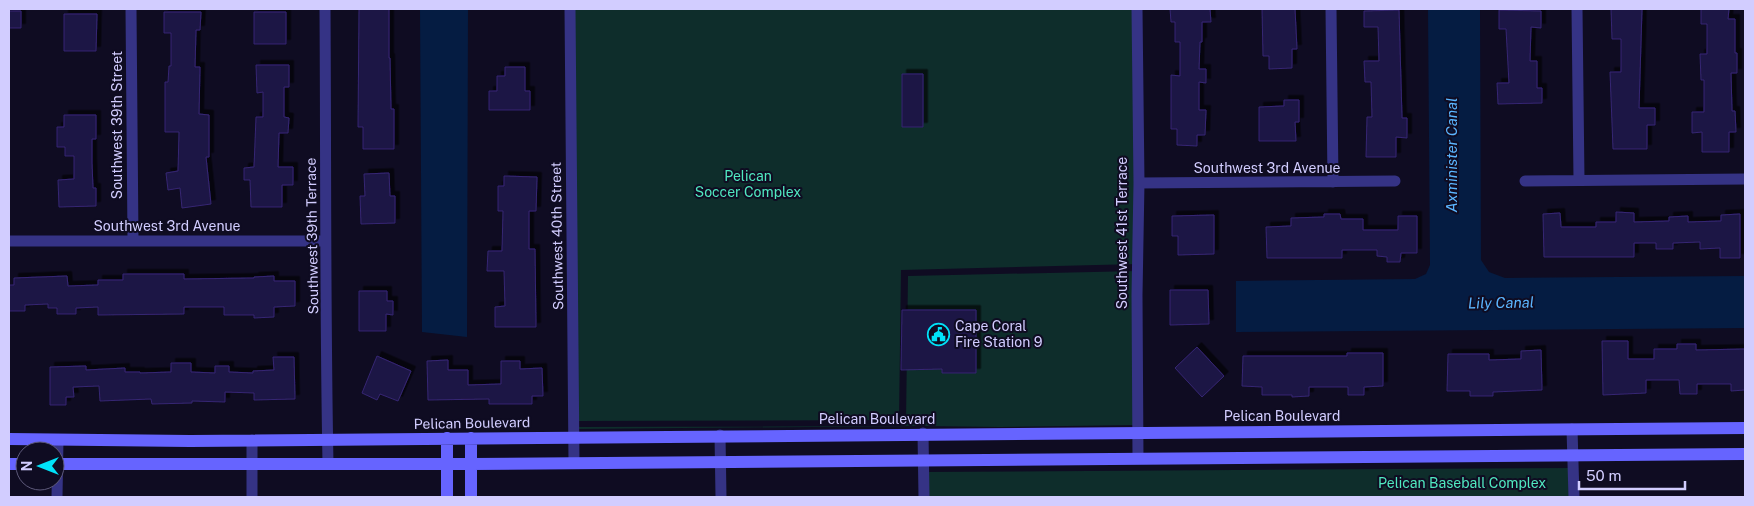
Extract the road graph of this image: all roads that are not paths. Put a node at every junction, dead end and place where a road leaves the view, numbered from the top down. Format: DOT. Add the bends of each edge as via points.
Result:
graph roads {
  1 [pos="131,9"];
  2 [pos="325,9"];
  3 [pos="570,9"];
  4 [pos="1137,9"];
  5 [pos="1331,9"];
  6 [pos="1577,9"];
  7 [pos="1745,179"];
  8 [pos="1579,180"];
  9 [pos="1525,181"];
  10 [pos="1333,182"];
  11 [pos="1395,182"];
  12 [pos="1139,183"];
  13 [pos="133,240"];
  14 [pos="325,240"];
  15 [pos="9,241"];
  16 [pos="1745,428"];
  17 [pos="1572,429"];
  18 [pos="1138,432"];
  19 [pos="924,433"];
  20 [pos="720,435"];
  21 [pos="574,437"];
  22 [pos="447,438"];
  23 [pos="471,438"];
  24 [pos="9,439"];
  25 [pos="328,439"];
  26 [pos="58,440"];
  27 [pos="252,440"];
  28 [pos="1745,454"];
  29 [pos="1573,455"];
  30 [pos="1138,458"];
  31 [pos="924,460"];
  32 [pos="722,462"];
  33 [pos="251,463"];
  34 [pos="328,463"];
  35 [pos="448,463"];
  36 [pos="574,463"];
  37 [pos="65,464"];
  38 [pos="471,464"];
  39 [pos="252,497"];
  40 [pos="447,497"];
  41 [pos="471,497"];
  42 [pos="722,497"];
  43 [pos="924,497"];
  44 [pos="1574,497"];
  1 -- 13 [label="street, Southwest 39th Street"];
  2 -- 14 [label="street, Southwest 39th Terrace"];
  3 -- 21 [label="street, Southwest 40th Street"];
  4 -- 12 [label="street, Southwest 41st Terrace"];
  5 -- 10 [label="street"];
  6 -- 8 [label="street"];
  7 -- 8 [label="street"];
  8 -- 9 [label="street"];
  10 -- 11 [label="street, Southwest 3rd Avenue"];
  10 -- 12 [label="street, Southwest 3rd Avenue"];
  12 -- 18 [label="street, Southwest 41st Terrace"];
  13 -- 14 [label="street, Southwest 3rd Avenue"];
  13 -- 15 [label="street, Southwest 3rd Avenue"];
  14 -- 25 [label="street, Southwest 39th Terrace"];
  16 -- 17 [label="street, Pelican Boulevard"];
  17 -- 18 [label="street, Pelican Boulevard"];
  17 -- 29 [label="street"];
  18 -- 19 [label="street, Pelican Boulevard"];
  18 -- 30 [label="street, Southwest 41st Terrace"];
  19 -- 20 [label="street, Pelican Boulevard"];
  19 -- 31 [label="street"];
  20 -- 21 [label="street, Pelican Boulevard"];
  20 -- 32 [label="street"];
  21 -- 23 [label="street, Pelican Boulevard"];
  21 -- 36 [label="street, Southwest 40th Street"];
  22 -- 23 [label="street, Pelican Boulevard"];
  22 -- 25 [label="street, Pelican Boulevard"];
  22 -- 35 [label="street"];
  23 -- 38 [label="street"];
  24 -- 26 [label="street, Pelican Boulevard"];
  25 -- 27 [label="street, Pelican Boulevard"];
  25 -- 34 [label="street, Southwest 39th Terrace"];
  26 -- 27 [label="street, Pelican Boulevard"];
  27 -- 33 [label="street"];
  28 -- 29 [label="street"];
  29 -- 30 [label="street"];
  29 -- 44 [label="street"];
  30 -- 31 [label="street"];
  31 -- 32 [label="street"];
  31 -- 43 [label="street"];
  32 -- 36 [label="street"];
  32 -- 42 [label="street"];
  33 -- 34 [label="street"];
  33 -- 37 [label="street"];
  33 -- 39 [label="street"];
  34 -- 35 [label="street"];
  35 -- 38 [label="street"];
  35 -- 40 [label="street"];
  36 -- 38 [label="street"];
  38 -- 41 [label="street"];
}
